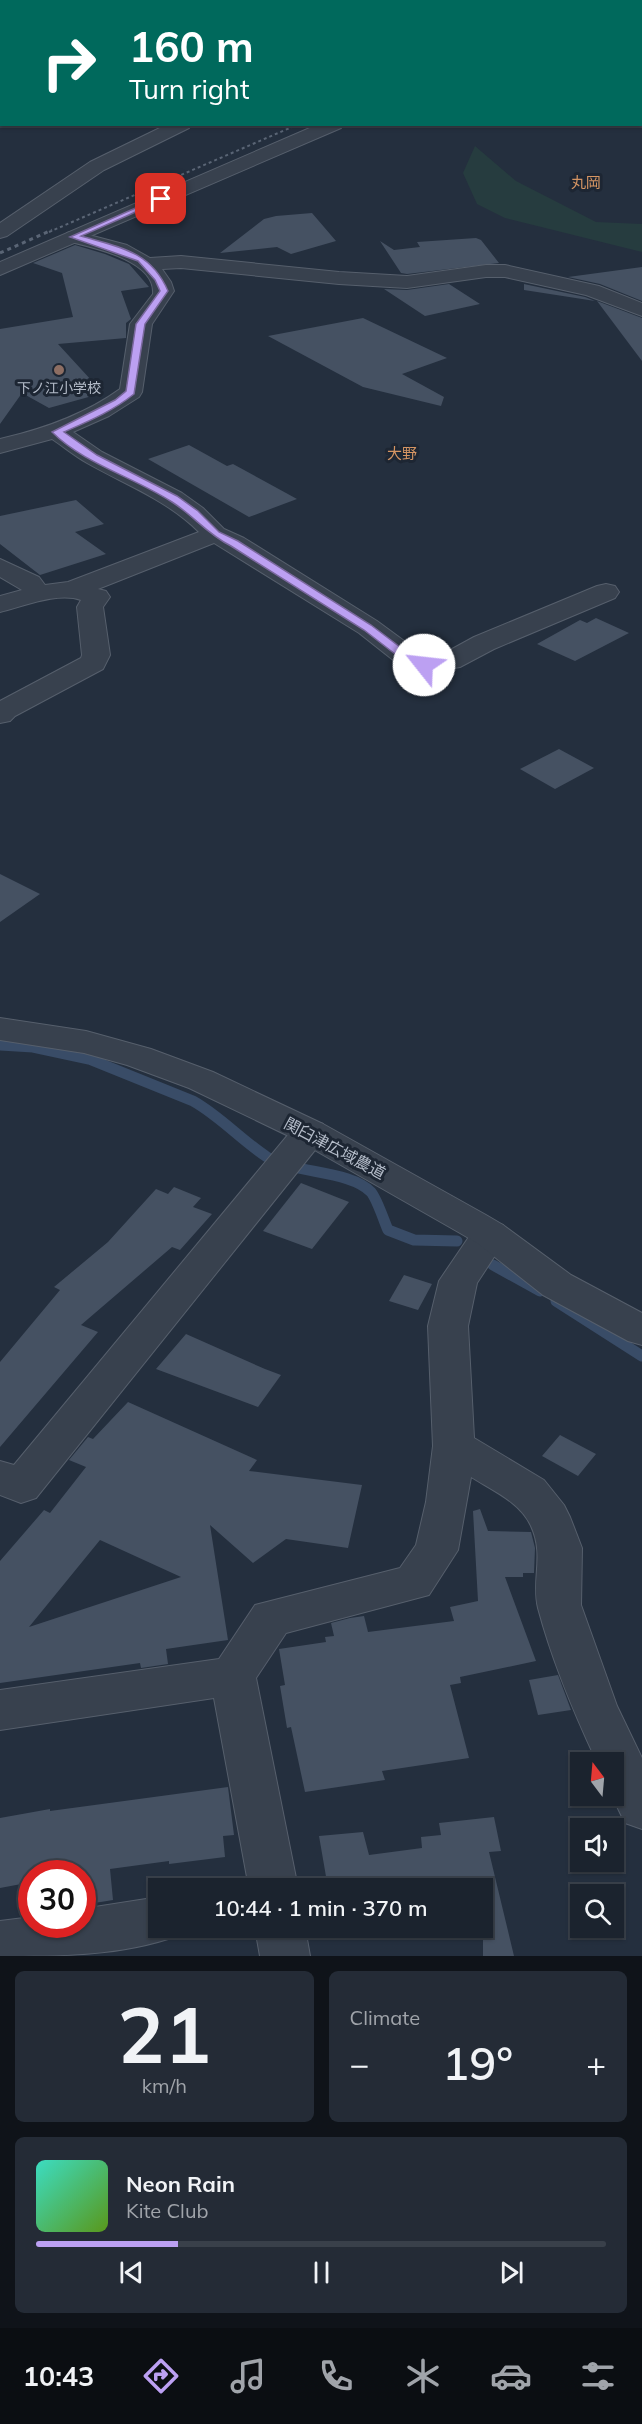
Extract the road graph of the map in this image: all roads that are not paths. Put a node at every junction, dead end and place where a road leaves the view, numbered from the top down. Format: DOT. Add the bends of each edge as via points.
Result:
graph roads {
  1 [pos="179,126"];
  2 [pos="330,126"];
  3 [pos="0,232"];
  4 [pos="74,237"];
  5 [pos="147,264"];
  6 [pos="0,269"];
  7 [pos="642,310"];
  8 [pos="57,432"];
  9 [pos="0,446"];
  10 [pos="215,534"];
  11 [pos="0,567"];
  12 [pos="73,589"];
  13 [pos="606,592"];
  14 [pos="38,594"];
  15 [pos="0,604"];
  16 [pos="0,715"];
  17 [pos="0,1029"];
  18 [pos="292,1152"];
  19 [pos="490,1234"];
  20 [pos="642,1331"];
  21 [pos="454,1446"];
  22 [pos="0,1477"];
  23 [pos="232,1676"];
  24 [pos="0,1710"];
  25 [pos="642,1808"];
  26 [pos="271,1878"];
  27 [pos="148,1922"];
  28 [pos="282,1938"];
  29 [pos="0,1944"];
  30 [pos="285,1956"];
  1 -- 3 [label="street" via="98,166"];
  2 -- 4 [label="street"];
  4 -- 5 [label="street" via="129,253"];
  4 -- 6 [label="street"];
  5 -- 7 [label="street" via="181,262 407,282 505,271 592,290"];
  5 -- 8 [label="street" via="164,291 141,324 131,392"];
  8 -- 9 [label="street"];
  8 -- 10 [label="street" via="94,457 173,498"];
  10 -- 12 [label="street"];
  10 -- 13 [label="street" via="368,627 412,662 424,665 450,661"];
  11 -- 14 [label="street" via="30,583"];
  12 -- 14 [label="street"];
  12 -- 16 [label="street" via="97,597 90,607 96,656 93,663"];
  14 -- 15 [label="street"];
  17 -- 18 [label="street, 関臼津広域農道" via="86,1042 201,1080"];
  18 -- 19 [label="street, 関臼津広域農道"];
  18 -- 22 [label="street" via="21,1486"];
  19 -- 20 [label="street, 関臼津広域農道" via="557,1285"];
  19 -- 21 [label="street" via="458,1281 448,1326"];
  21 -- 23 [label="street" via="436,1550 414,1582 271,1618"];
  21 -- 25 [label="street" via="529,1492 549,1517 560,1548 559,1605 594,1706"];
  23 -- 24 [label="street"];
  23 -- 26 [label="street"];
  27 -- 29 [label="street"];
  28 -- 30 [label="street"];
}
